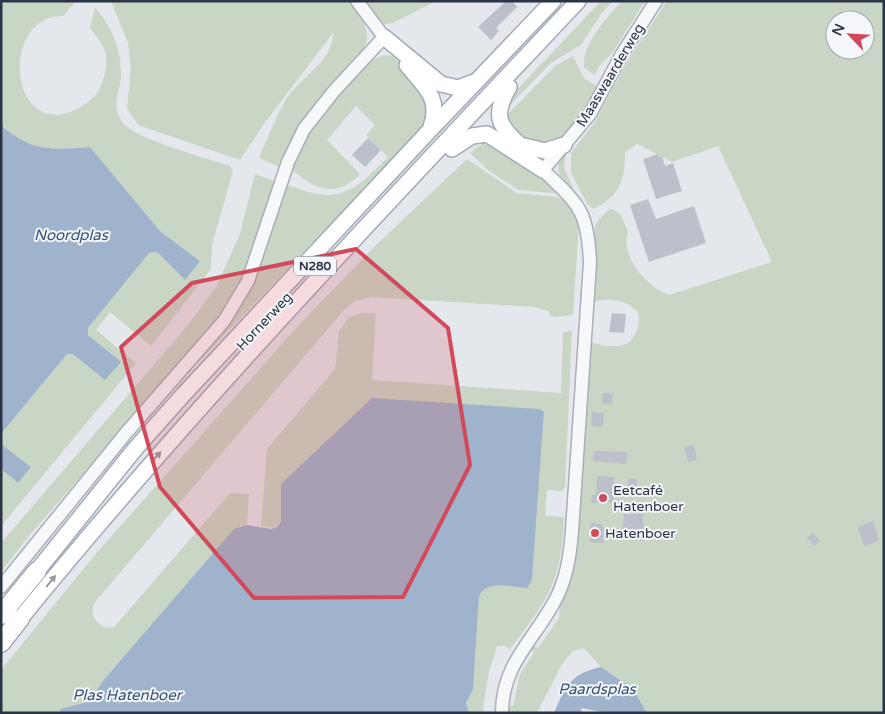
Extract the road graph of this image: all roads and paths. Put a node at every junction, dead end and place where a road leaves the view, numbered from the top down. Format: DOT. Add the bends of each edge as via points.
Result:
graph roads {
  1 [pos="357,1"];
  2 [pos="553,1"];
  3 [pos="565,1"];
  4 [pos="578,1"];
  5 [pos="590,1"];
  6 [pos="656,1"];
  7 [pos="384,37"];
  8 [pos="478,80"];
  9 [pos="510,87"];
  10 [pos="430,130"];
  11 [pos="564,145"];
  12 [pos="520,146"];
  13 [pos="452,149"];
  14 [pos="543,170"];
  15 [pos="255,349"];
  16 [pos="68,533"];
  17 [pos="37,571"];
  18 [pos="1,587"];
  19 [pos="1,614"];
  20 [pos="20,619"];
  21 [pos="1,643"];
  22 [pos="502,713"];
  1 -- 7 [label="street"];
  2 -- 8 [label="main road, Hornerweg / N280"];
  3 -- 16 [label="main road, Hornerweg / N280"];
  4 -- 15 [label="main road, Hornerweg / N280"];
  5 -- 9 [label="main road, Hornerweg / N280"];
  6 -- 11 [label="street, Maaswaarderweg" via="622,54 590,114"];
  7 -- 8 [label="main road" via="441,84 458,88"];
  7 -- 10 [label="main road" via="431,94 435,113"];
  7 -- 18 [label="street, Hornerweg" via="334,91 300,137 288,162 248,281 224,321 126,433"];
  8 -- 10 [label="main road, Hornerweg / N280"];
  9 -- 12 [label="main road" via="499,108 499,121"];
  9 -- 13 [label="main road, Hornerweg / N280"];
  10 -- 16 [label="main road, Hornerweg / N280" via="135,448"];
  11 -- 12 [label="main road" via="545,151"];
  11 -- 14 [label="street, Maaswaarderweg"];
  12 -- 14 [label="main road"];
  13 -- 14 [label="main road" via="472,136 487,134"];
  13 -- 15 [label="main road, Hornerweg / N280" via="319,289"];
  14 -- 22 [label="street" via="576,203 583,214 590,240 571,540 568,568 553,604 517,656 509,674"];
  20 -- 15 [label="main road, Hornerweg / N280, one-way" via="123,494"];
  16 -- 17 [label="main road, Hornerweg / N280"];
  17 -- 19 [label="highway, Hornerweg / N280"];
  20 -- 21 [label="highway, Hornerweg / N280"];
}
